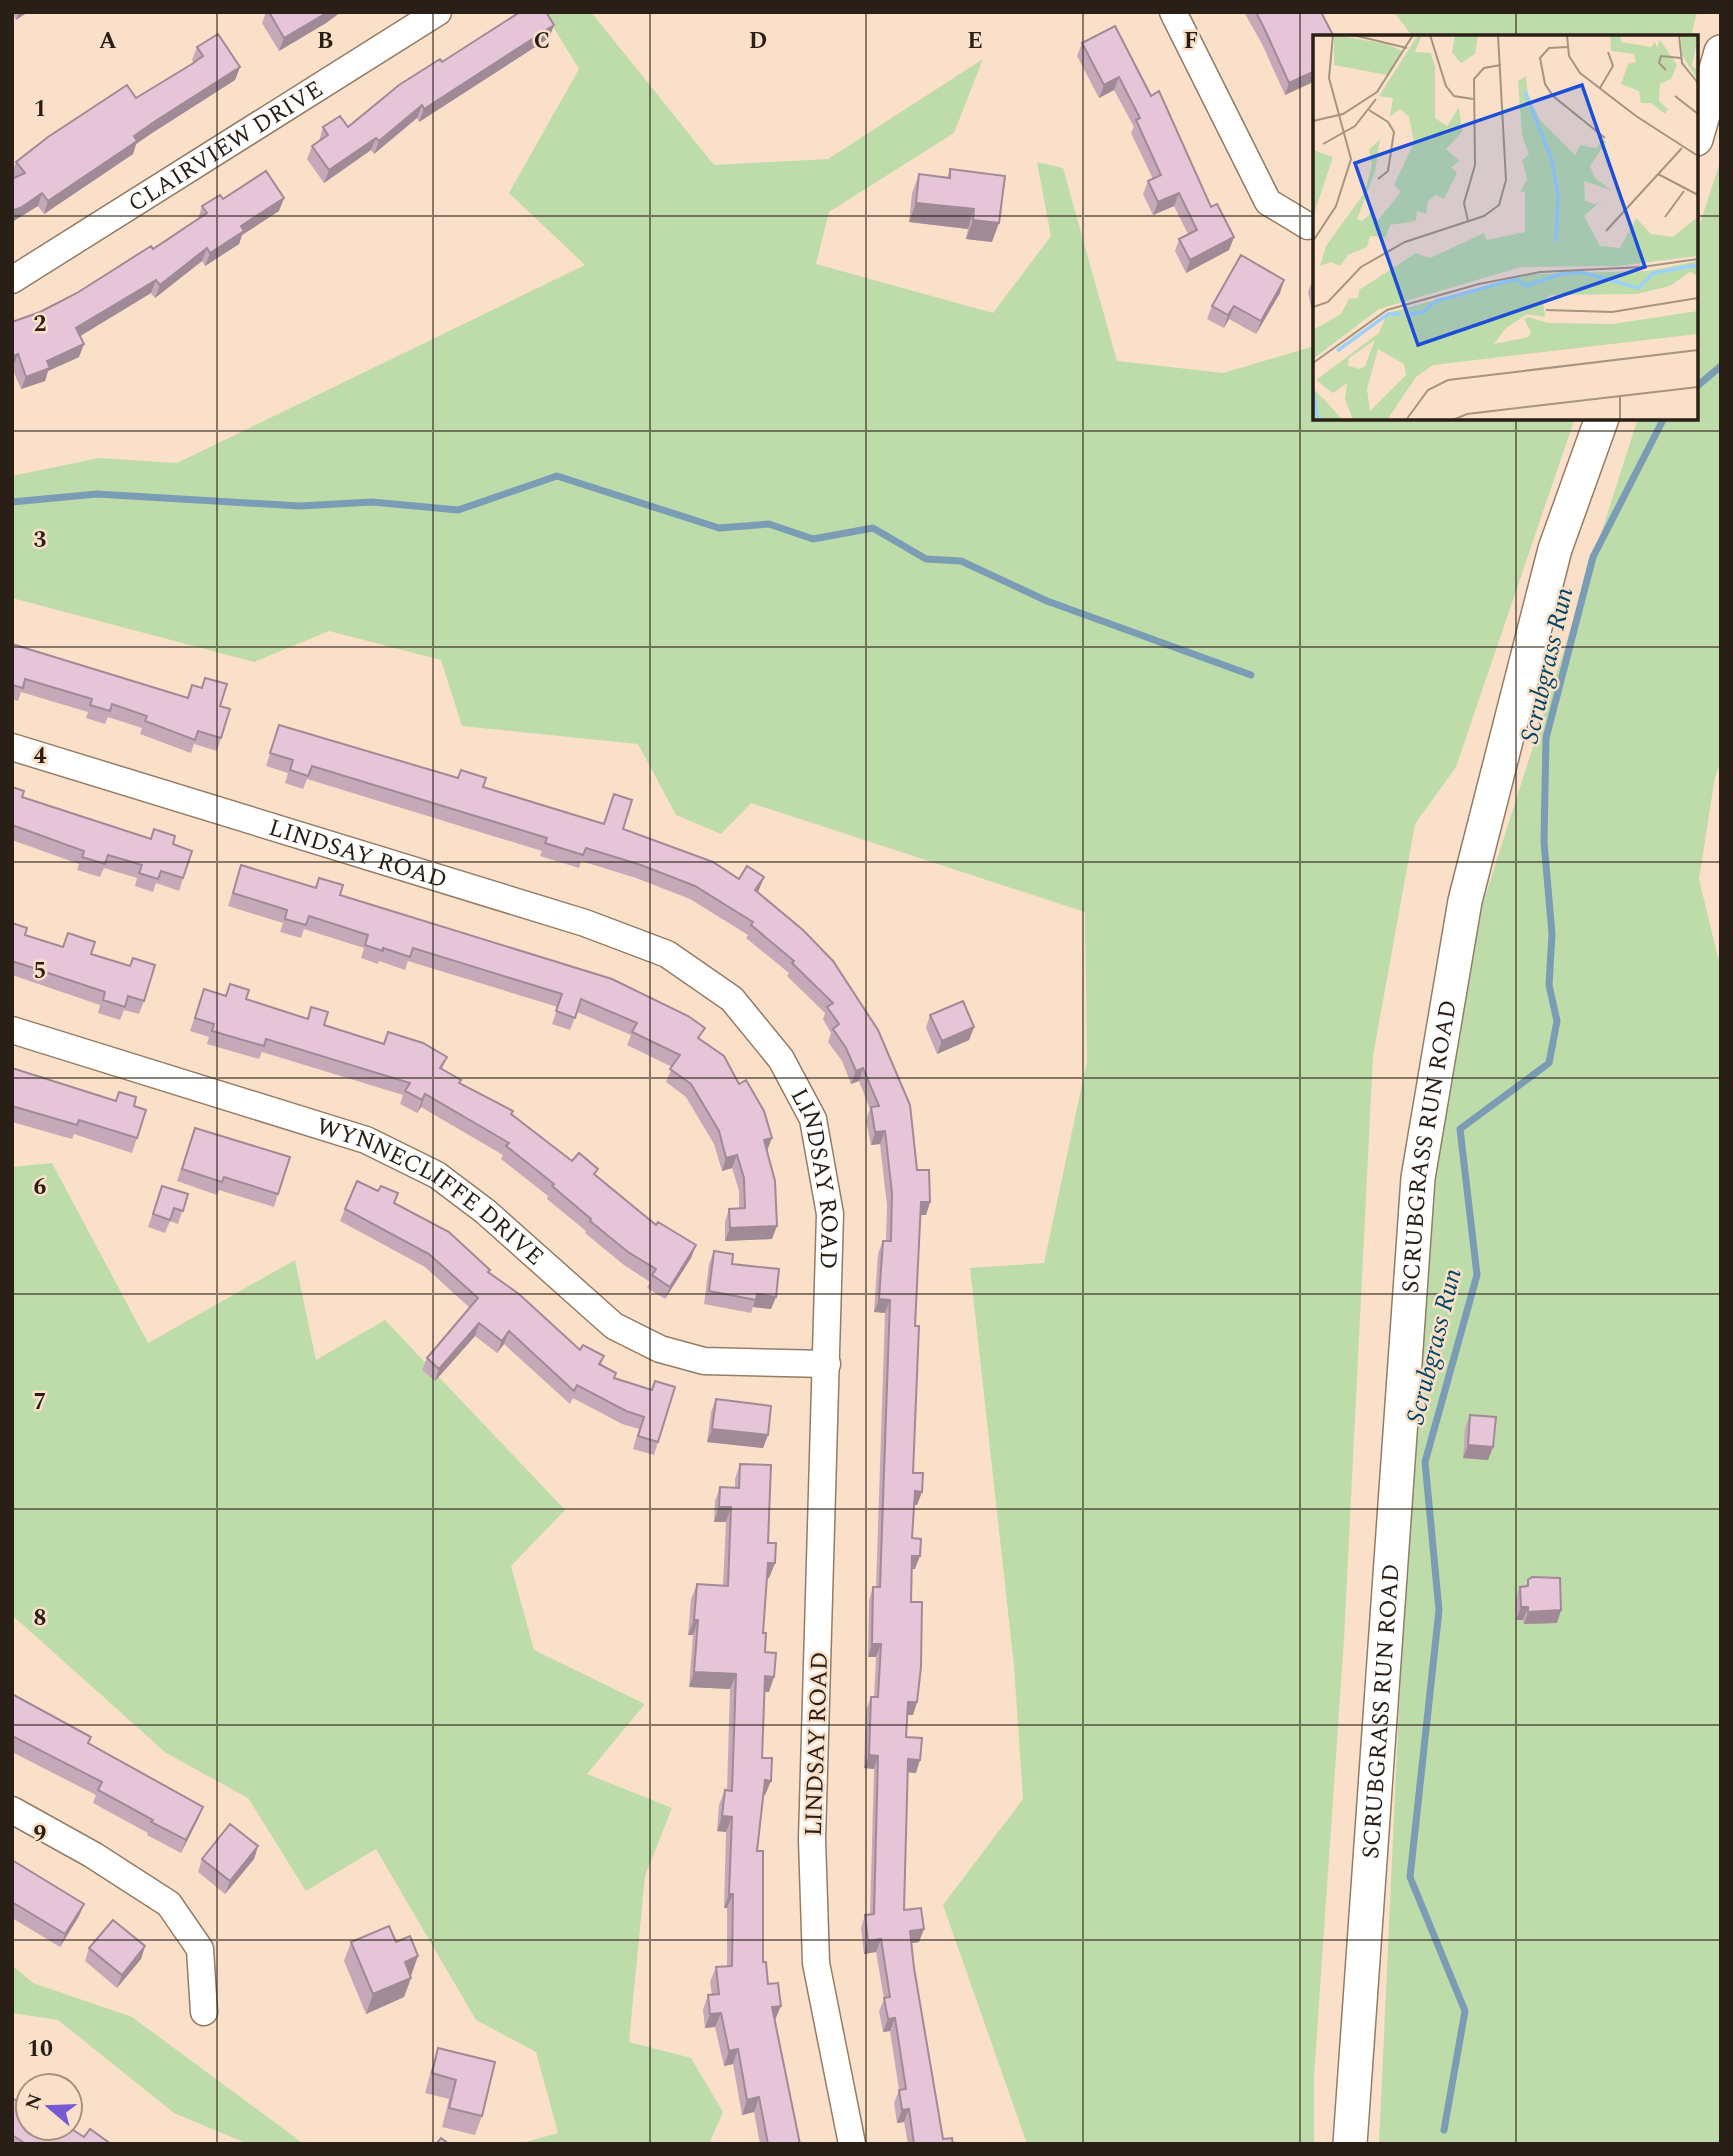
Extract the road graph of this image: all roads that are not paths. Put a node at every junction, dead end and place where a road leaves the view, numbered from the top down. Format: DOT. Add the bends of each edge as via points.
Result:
graph roads {
  1 [pos="438,12"];
  2 [pos="1173,12"];
  3 [pos="1721,52"];
  4 [pos="1698,131"];
  5 [pos="1308,226"];
  6 [pos="12,280"];
  7 [pos="1601,420"];
  8 [pos="12,747"];
  9 [pos="12,1030"];
  10 [pos="827,1364"];
  11 [pos="12,1810"];
  12 [pos="204,2012"];
  13 [pos="852,2144"];
  14 [pos="1350,2144"];
  1 -- 6 [label="street, CLAIRVIEW DRIVE"];
  2 -- 5 [label="street" via="1268,202"];
  3 -- 4 [label="street"];
  7 -- 14 [label="street, SCRUBGRASS RUN ROAD" via="1555,549 1465,901 1418,1178"];
  8 -- 10 [label="street, LINDSAY ROAD" via="586,923 667,954 732,999 781,1059 813,1119 830,1214"];
  9 -- 10 [label="street, WYNNECLIFFE DRIVE" via="378,1145 436,1175 486,1212 614,1326 660,1349 704,1361"];
  10 -- 13 [label="street, LINDSAY ROAD" via="812,1839 816,1963"];
  11 -- 12 [label="street" via="169,1904 200,1949"];
}
